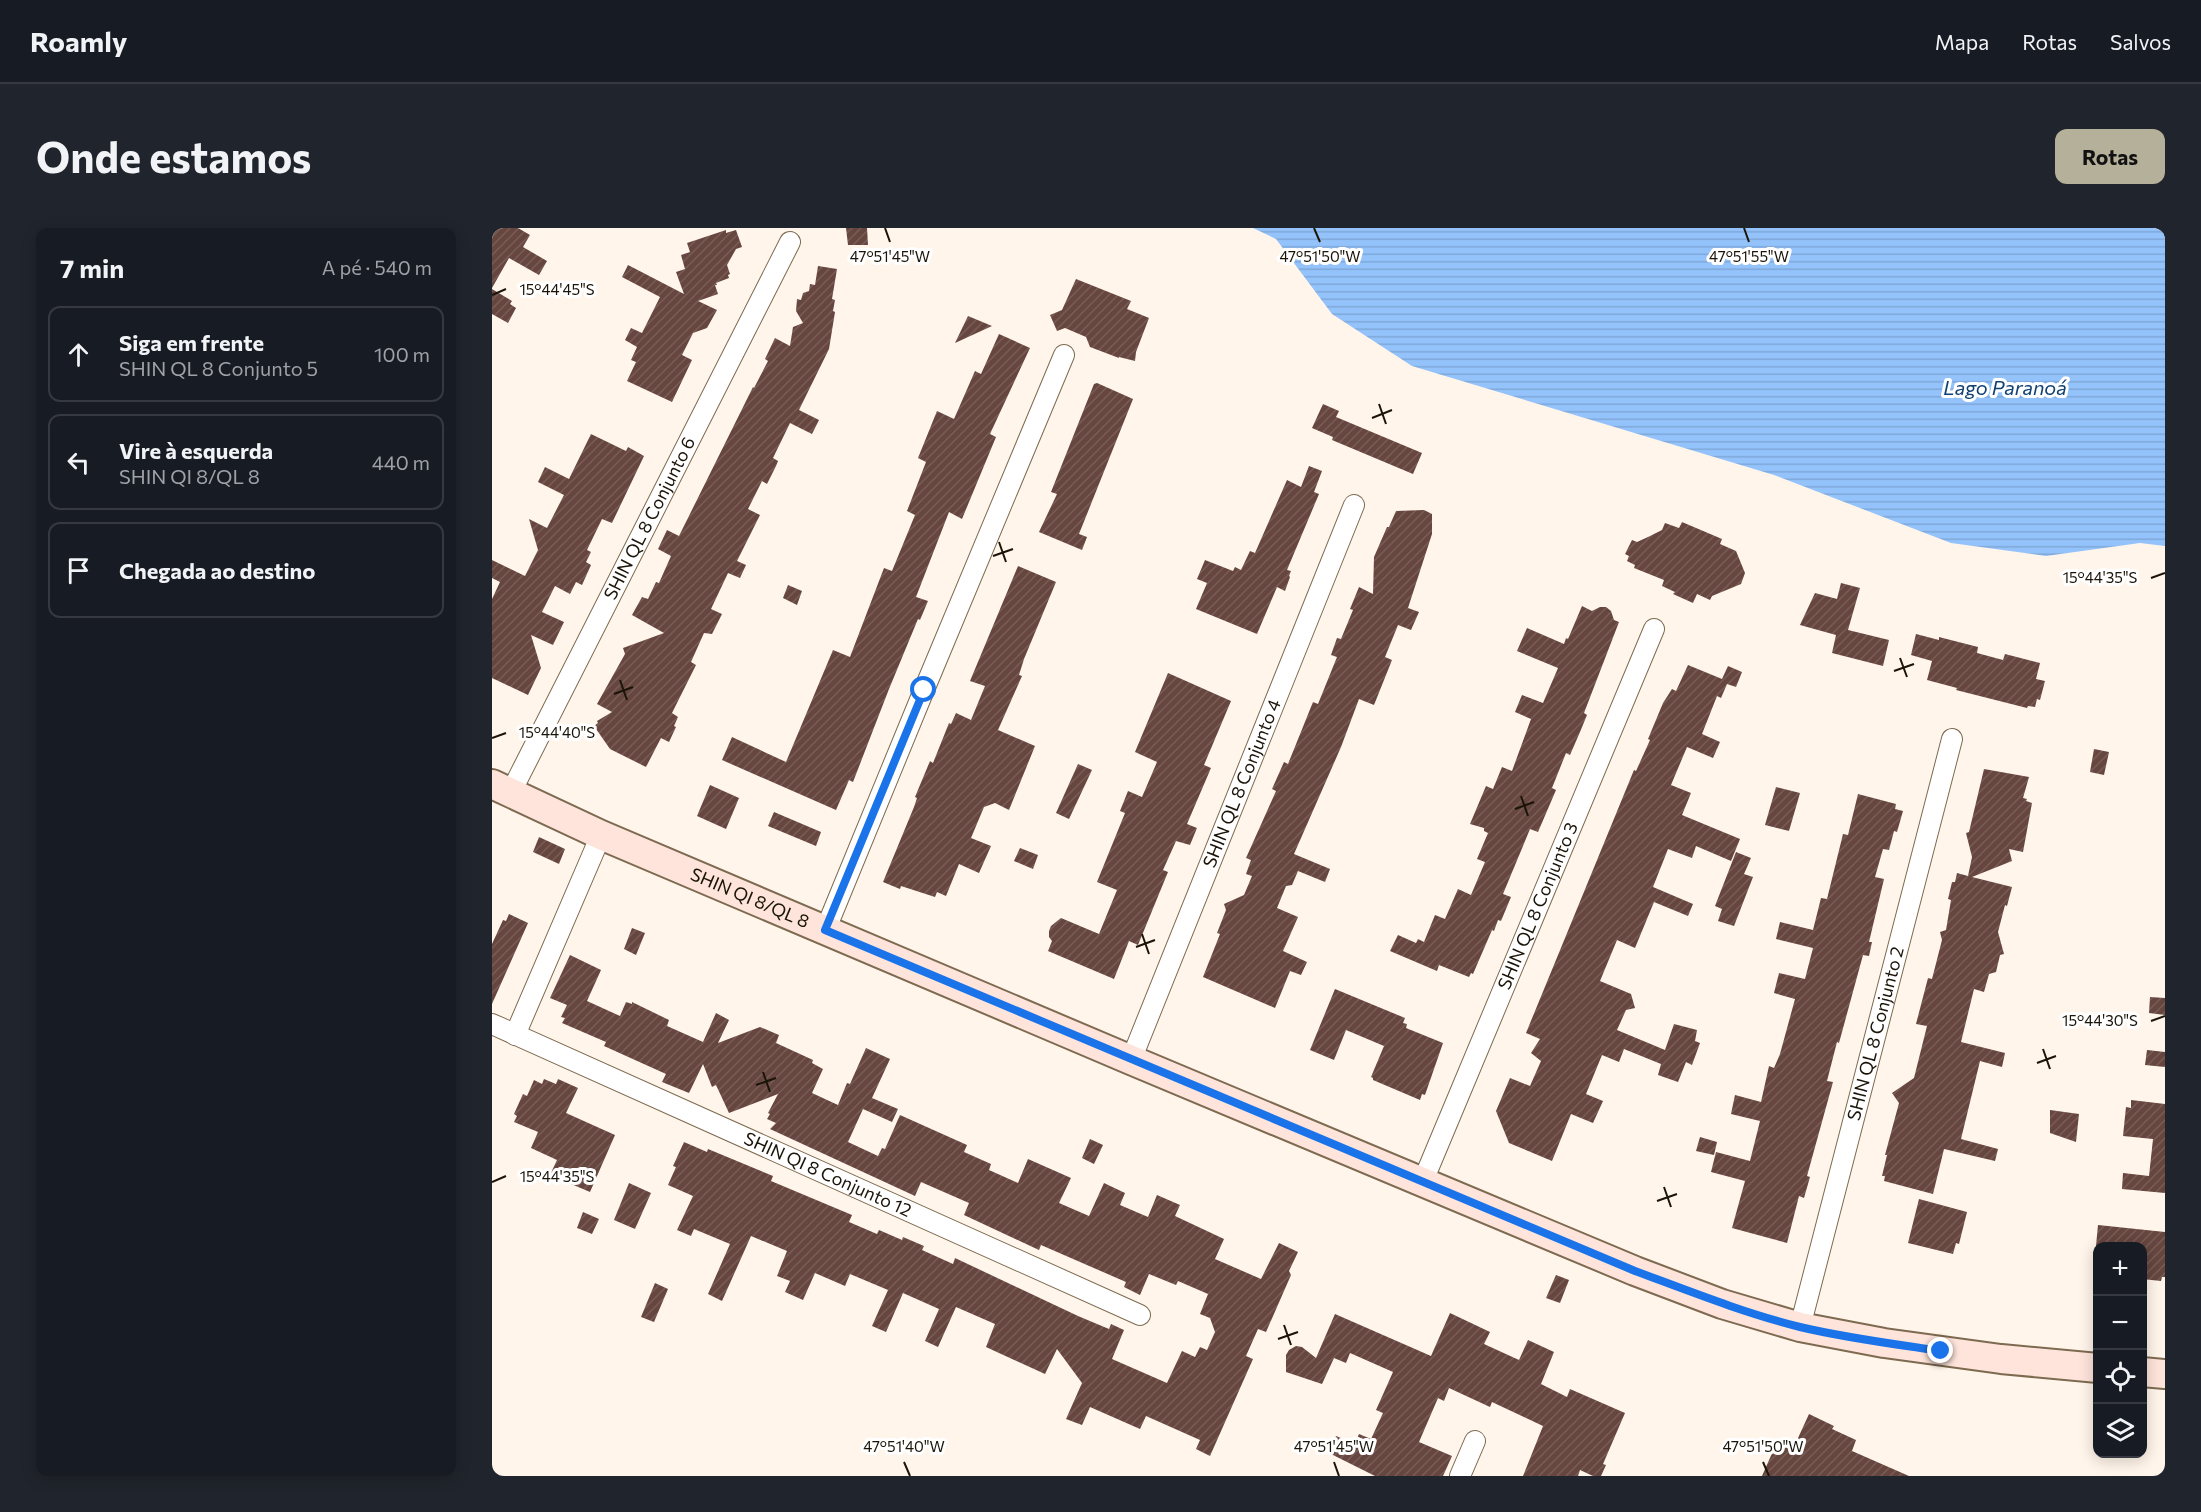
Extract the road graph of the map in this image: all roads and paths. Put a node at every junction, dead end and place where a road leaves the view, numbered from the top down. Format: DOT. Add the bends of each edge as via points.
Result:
graph roads {
  1 [pos="790,242"];
  2 [pos="1064,355"];
  3 [pos="1354,505"];
  4 [pos="1654,629"];
  5 [pos="1952,739"];
  6 [pos="501,789"];
  7 [pos="601,835"];
  8 [pos="825,930"];
  9 [pos="492,1024"];
  10 [pos="515,1035"];
  11 [pos="1131,1060"];
  12 [pos="1423,1181"];
  13 [pos="1140,1315"];
  14 [pos="1800,1326"];
  15 [pos="2093,1368"];
  16 [pos="2147,1372"];
  17 [pos="2165,1374"];
  18 [pos="1475,1441"];
  19 [pos="1460,1476"];
  1 -- 6 [label="street, SHIN QL 8 Conjunto 6"];
  2 -- 8 [label="street"];
  3 -- 11 [label="street, SHIN QL 8 Conjunto 4"];
  4 -- 12 [label="street, SHIN QL 8 Conjunto 3"];
  5 -- 14 [label="street, SHIN QL 8 Conjunto 2"];
  6 -- 7 [label="street, SHIN QI 8/QL 8"];
  7 -- 8 [label="street, SHIN QI 8/QL 8"];
  7 -- 10 [label="street"];
  8 -- 11 [label="street, SHIN QI 8/QL 8"];
  9 -- 10 [label="street, SHIN QI 8 Conjunto 12"];
  10 -- 13 [label="street, SHIN QI 8 Conjunto 12"];
  11 -- 12 [label="street, SHIN QI 8/QL 8"];
  12 -- 14 [label="street, SHIN QI 8/QL 8" via="1635,1271 1722,1304"];
  14 -- 15 [label="street, SHIN QI 8/QL 8" via="1884,1343"];
  16 -- 17 [label="street"];
  18 -- 19 [label="street"];
}
